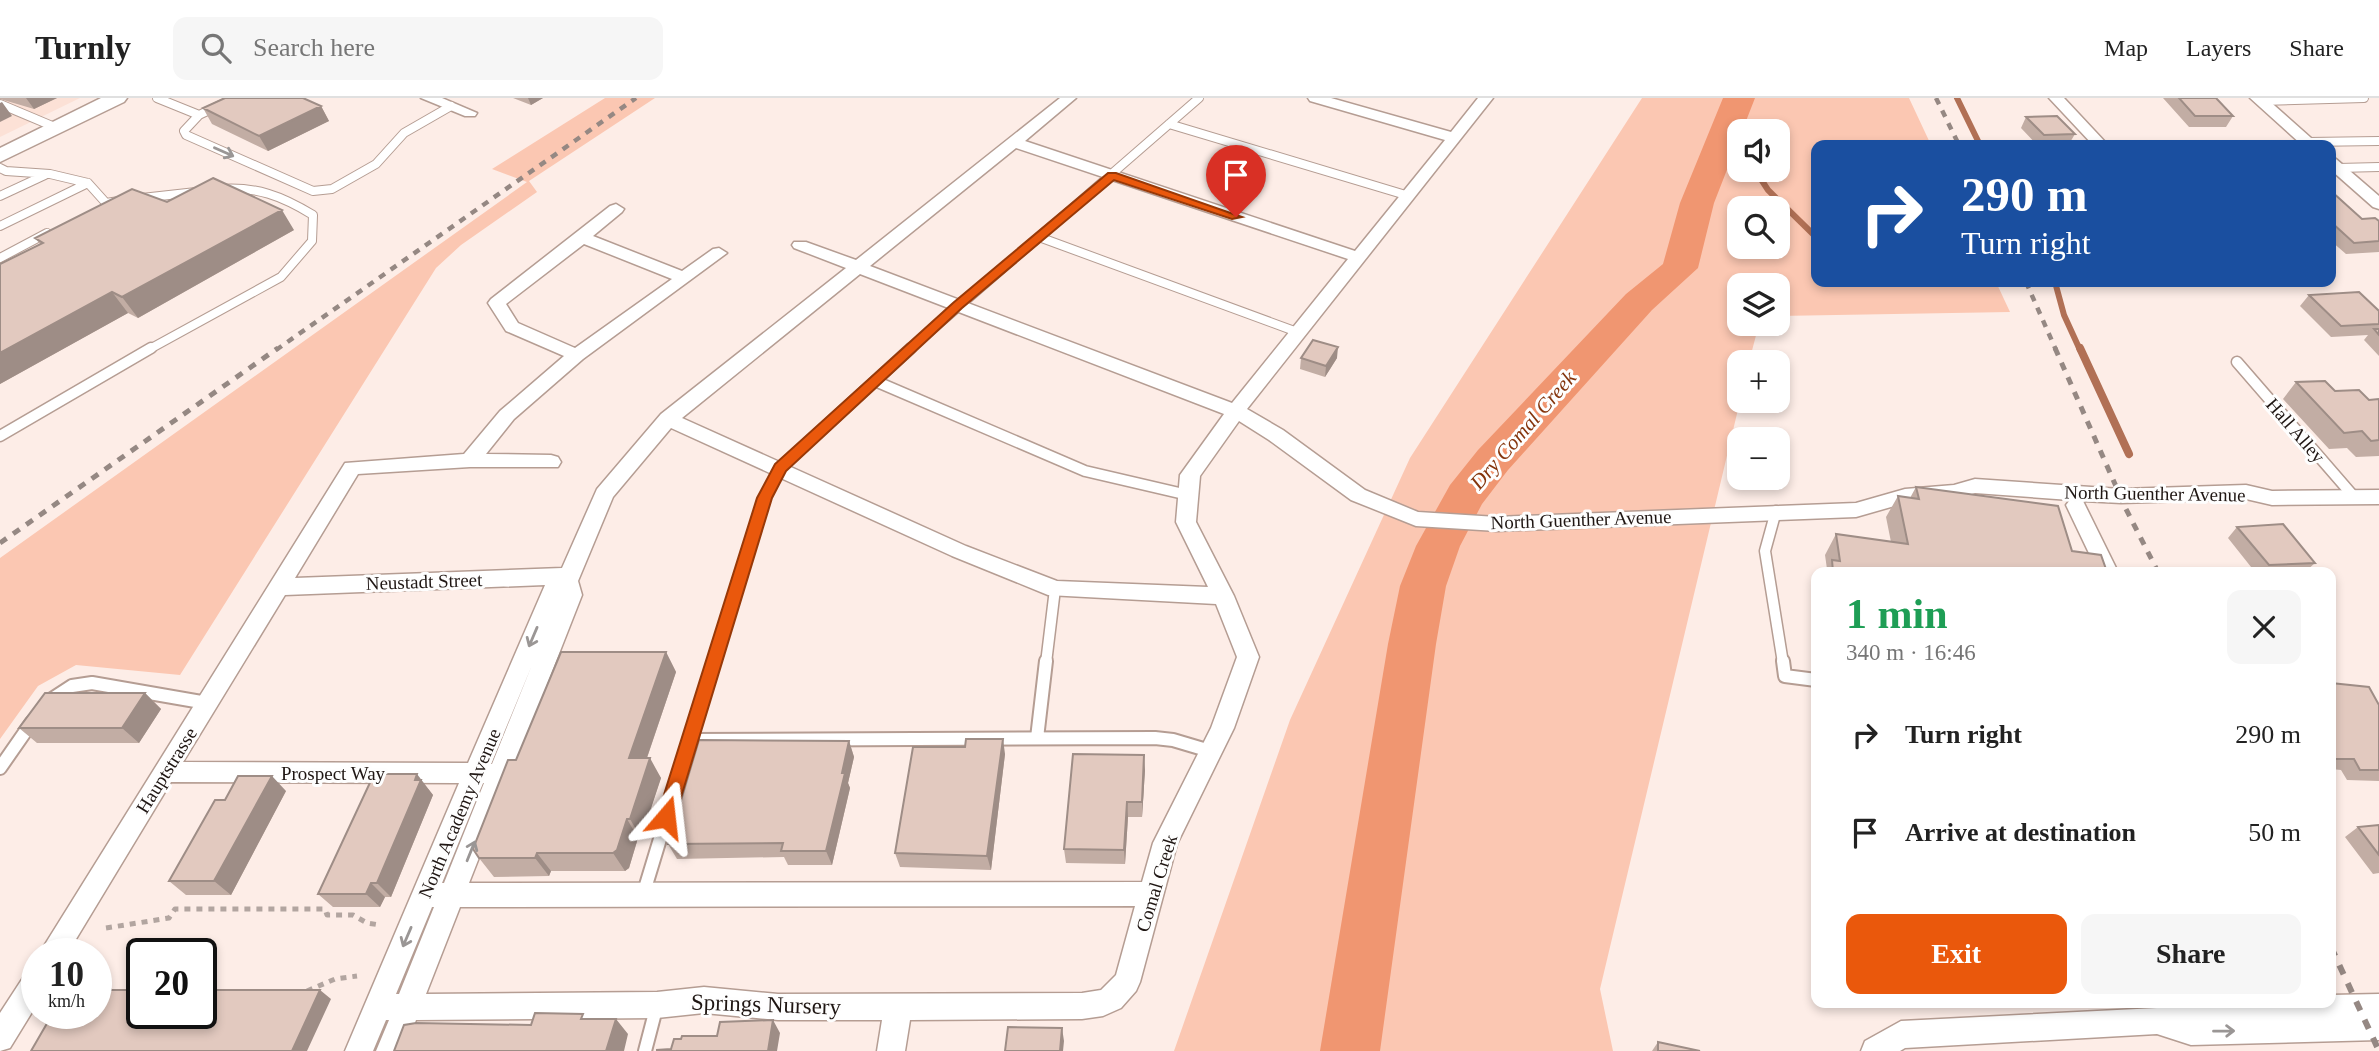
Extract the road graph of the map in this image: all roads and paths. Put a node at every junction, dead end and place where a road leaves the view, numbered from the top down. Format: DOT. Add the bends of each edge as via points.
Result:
graph roads {
  1 [pos="117,98"];
  2 [pos="157,98"];
  3 [pos="178,98"];
  4 [pos="235,98"];
  5 [pos="429,98"];
  6 [pos="1069,98"];
  7 [pos="1199,98"];
  8 [pos="1315,98"];
  9 [pos="1486,98"];
  10 [pos="2056,98"];
  11 [pos="2364,98"];
  12 [pos="2259,99"];
  13 [pos="169,103"];
  14 [pos="0,104"];
  15 [pos="451,106"];
  16 [pos="470,113"];
  17 [pos="199,115"];
  18 [pos="1169,124"];
  19 [pos="57,128"];
  20 [pos="1454,138"];
  21 [pos="2096,140"];
  22 [pos="2305,140"];
  23 [pos="2379,141"];
  24 [pos="1013,142"];
  25 [pos="2336,143"];
  26 [pos="0,156"];
  27 [pos="2336,165"];
  28 [pos="2336,167"];
  29 [pos="2379,167"];
  30 [pos="0,168"];
  31 [pos="46,174"];
  32 [pos="1112,176"];
  33 [pos="88,183"];
  34 [pos="215,190"];
  35 [pos="201,191"];
  36 [pos="0,196"];
  37 [pos="1409,196"];
  38 [pos="2376,198"];
  39 [pos="106,203"];
  40 [pos="94,209"];
  41 [pos="616,209"];
  42 [pos="0,226"];
  43 [pos="59,227"];
  44 [pos="582,237"];
  45 [pos="1039,237"];
  46 [pos="800,245"];
  47 [pos="719,253"];
  48 [pos="0,258"];
  49 [pos="1360,258"];
  50 [pos="857,268"];
  51 [pos="684,278"];
  52 [pos="958,305"];
  53 [pos="1300,332"];
  54 [pos="577,355"];
  55 [pos="2237,362"];
  56 [pos="875,380"];
  57 [pos="1236,411"];
  58 [pos="668,419"];
  59 [pos="0,436"];
  60 [pos="470,460"];
  61 [pos="551,462"];
  62 [pos="780,468"];
  63 [pos="1954,492"];
  64 [pos="1188,495"];
  65 [pos="2379,497"];
  66 [pos="2272,498"];
  67 [pos="2355,498"];
  68 [pos="2076,505"];
  69 [pos="1776,511"];
  70 [pos="2106,567"];
  71 [pos="568,578"];
  72 [pos="279,587"];
  73 [pos="1055,589"];
  74 [pos="1223,596"];
  75 [pos="1811,679"];
  76 [pos="207,703"];
  77 [pos="1037,738"];
  78 [pos="689,740"];
  79 [pos="1210,751"];
  80 [pos="0,768"];
  81 [pos="165,772"];
  82 [pos="475,773"];
  83 [pos="502,773"];
  84 [pos="1151,894"];
  85 [pos="424,895"];
  86 [pos="453,895"];
  87 [pos="643,895"];
  88 [pos="380,925"];
  89 [pos="106,928"];
  90 [pos="62,938"];
  91 [pos="357,976"];
  92 [pos="112,991"];
  93 [pos="305,991"];
  94 [pos="121,992"];
  95 [pos="1111,999"];
  96 [pos="21,1005"];
  97 [pos="657,1005"];
  98 [pos="2336,1006"];
  99 [pos="378,1007"];
  100 [pos="408,1007"];
  101 [pos="898,1007"];
  102 [pos="2379,1007"];
  103 [pos="2275,1008"];
  104 [pos="2157,1021"];
  105 [pos="2379,1027"];
  106 [pos="0,1038"];
  107 [pos="359,1051"];
  108 [pos="390,1051"];
  109 [pos="645,1051"];
  110 [pos="891,1051"];
  111 [pos="1875,1051"];
  1 -- 19 [label="main road"];
  2 -- 13 [label="lane"];
  3 -- 13 [label="lane"];
  4 -- 17 [label="lane"];
  5 -- 15 [label="street"];
  6 -- 24 [label="street"];
  7 -- 18 [label="lane"];
  8 -- 20 [label="street"];
  9 -- 20 [label="street, Comal Creek"];
  10 -- 21 [label="street"];
  11 -- 12 [label="lane"];
  12 -- 22 [label="street"];
  13 -- 17 [label="lane"];
  14 -- 19 [label="lane"];
  15 -- 16 [label="street"];
  17 -- 15 [label="lane, one-way" via="184,131 186,135 313,191 332,189 376,164 404,133"];
  18 -- 32 [label="lane"];
  18 -- 37 [label="lane"];
  19 -- 26 [label="main road"];
  20 -- 37 [label="street, Comal Creek"];
  23 -- 25 [label="lane"];
  24 -- 32 [label="street"];
  24 -- 50 [label="street"];
  27 -- 29 [label="lane"];
  28 -- 38 [label="street"];
  30 -- 31 [label="lane"];
  31 -- 33 [label="lane"];
  31 -- 36 [label="lane"];
  32 -- 45 [label="lane"];
  32 -- 49 [label="street"];
  33 -- 39 [label="lane"];
  33 -- 42 [label="lane"];
  34 -- 59 [label="lane" via="242,186 279,194 313,215 312,242 281,277"];
  35 -- 39 [label="lane"];
  37 -- 49 [label="street, Comal Creek"];
  39 -- 40 [label="lane"];
  41 -- 44 [label="street"];
  43 -- 48 [label="lane"];
  44 -- 51 [label="street"];
  44 -- 54 [label="street" via="497,303 512,327"];
  45 -- 52 [label="lane"];
  45 -- 53 [label="lane"];
  46 -- 50 [label="street, North Guenther Avenue"];
  47 -- 51 [label="street"];
  49 -- 53 [label="street, Comal Creek"];
  50 -- 52 [label="street, North Guenther Avenue"];
  50 -- 58 [label="street"];
  51 -- 54 [label="street"];
  52 -- 56 [label="lane"];
  52 -- 57 [label="street, North Guenther Avenue"];
  53 -- 57 [label="street, Comal Creek"];
  54 -- 60 [label="street" via="507,415"];
  55 -- 67 [label="lane, Hall Alley"];
  56 -- 62 [label="lane"];
  56 -- 64 [label="lane" via="1085,471"];
  57 -- 64 [label="street, Comal Creek" via="1190,475"];
  57 -- 69 [label="street, North Guenther Avenue" via="1359,495 1416,519 1497,524"];
  58 -- 62 [label="street"];
  58 -- 71 [label="street" via="604,494"];
  60 -- 61 [label="street"];
  60 -- 72 [label="street, Hauptstrasse" via="352,468"];
  62 -- 73 [label="street" via="959,551"];
  62 -- 78 [label="lane" via="764,498"];
  63 -- 66 [label="street, North Guenther Avenue" via="1975,486 2121,496 2246,492"];
  63 -- 68 [label="street, North Guenther Avenue"];
  63 -- 69 [label="street, North Guenther Avenue" via="1905,496 1856,510"];
  64 -- 74 [label="street, Comal Creek" via="1185,522"];
  65 -- 67 [label="street, North Guenther Avenue"];
  66 -- 67 [label="street, North Guenther Avenue"];
  66 -- 68 [label="street, North Guenther Avenue" via="2254,505"];
  68 -- 70 [label="street"];
  69 -- 75 [label="lane" via="1765,551 1785,676"];
  71 -- 72 [label="street, Neustadt Street"];
  71 -- 82 [label="street, North Academy Avenue, one-way" via="552,591"];
  71 -- 83 [label="street, North Academy Avenue" via="572,595"];
  72 -- 76 [label="street, Hauptstrasse"];
  73 -- 74 [label="street"];
  73 -- 77 [label="lane"];
  74 -- 79 [label="street, Comal Creek" via="1248,657"];
  76 -- 80 [label="lane" via="92,683 72,686 47,702"];
  76 -- 81 [label="street, Hauptstrasse"];
  77 -- 78 [label="lane"];
  77 -- 79 [label="lane" via="1163,738"];
  78 -- 87 [label="lane"];
  79 -- 84 [label="street, Comal Creek" via="1165,843"];
  81 -- 82 [label="street, Prospect Way"];
  81 -- 90 [label="street, Hauptstrasse"];
  82 -- 83 [label="street, Prospect Way"];
  82 -- 85 [label="street, North Academy Avenue"];
  86 -- 83 [label="street, North Academy Avenue, one-way"];
  84 -- 87 [label="street"];
  84 -- 95 [label="street, Comal Creek" via="1130,974"];
  85 -- 86 [label="street"];
  85 -- 99 [label="street, North Academy Avenue, one-way"];
  86 -- 87 [label="street"];
  86 -- 100 [label="street, North Academy Avenue"];
  88 -- 89 [label="path" via="353,915 327,915 325,909 175,909 168,918"];
  91 -- 93 [label="path"];
  92 -- 94 [label="path"];
  95 -- 101 [label="street, Springs Nursery" via="1082,1006"];
  96 -- 106 [label="street"];
  97 -- 100 [label="street, Springs Nursery"];
  97 -- 101 [label="street, Springs Nursery" via="704,1000 778,1007"];
  97 -- 109 [label="lane"];
  98 -- 102 [label="street"];
  99 -- 100 [label="street, Springs Nursery"];
  99 -- 107 [label="street, North Academy Avenue"];
  100 -- 108 [label="street, North Academy Avenue"];
  101 -- 110 [label="street"];
  103 -- 104 [label="street" via="2184,1013"];
  104 -- 105 [label="street, one-way" via="2191,1032"];
  104 -- 111 [label="street" via="1902,1035"];
}
